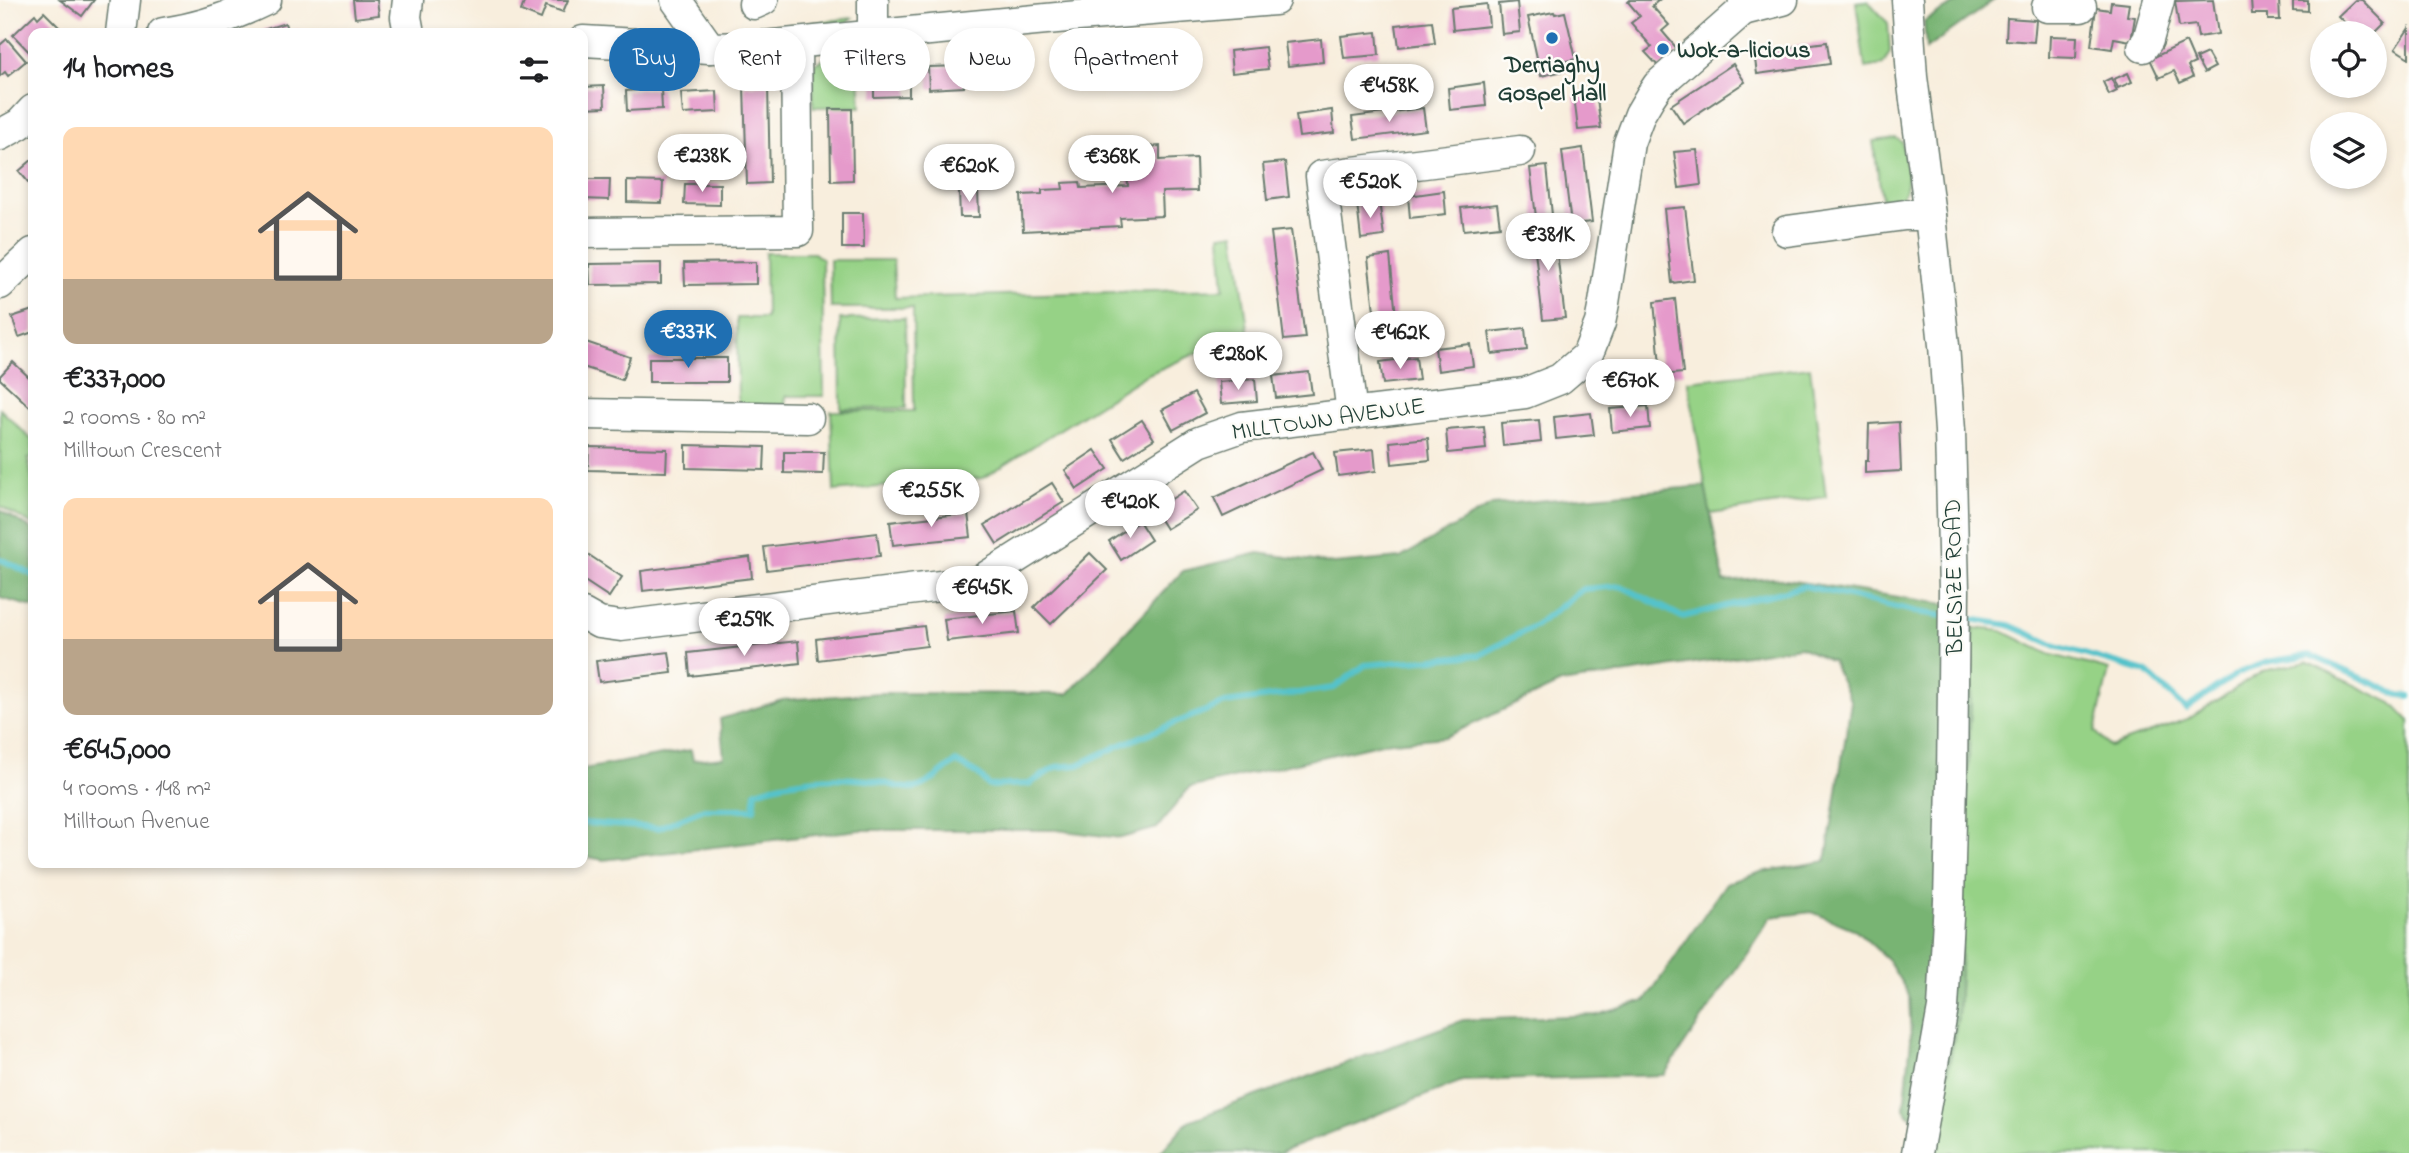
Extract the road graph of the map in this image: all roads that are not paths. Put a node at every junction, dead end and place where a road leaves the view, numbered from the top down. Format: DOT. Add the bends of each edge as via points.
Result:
graph roads {
  1 [pos="125,0"];
  2 [pos="266,0"];
  3 [pos="408,0"];
  4 [pos="676,0"];
  5 [pos="873,0"];
  6 [pos="1275,0"];
  7 [pos="1783,0"];
  8 [pos="1907,0"];
  9 [pos="2159,0"];
  10 [pos="1744,5"];
  11 [pos="1132,6"];
  12 [pos="2081,7"];
  13 [pos="2047,8"];
  14 [pos="1046,9"];
  15 [pos="122,28"];
  16 [pos="194,28"];
  17 [pos="408,28"];
  18 [pos="873,28"];
  19 [pos="929,28"];
  20 [pos="588,41"];
  21 [pos="2143,47"];
  22 [pos="710,48"];
  23 [pos="714,48"];
  24 [pos="797,91"];
  25 [pos="28,115"];
  26 [pos="0,135"];
  27 [pos="1520,151"];
  28 [pos="1930,215"];
  29 [pos="1787,232"];
  30 [pos="588,233"];
  31 [pos="28,258"];
  32 [pos="0,284"];
  33 [pos="588,414"];
  34 [pos="1352,414"];
  35 [pos="808,418"];
  36 [pos="588,617"];
  37 [pos="1917,1153"];
  1 -- 15 [label="street"];
  2 -- 16 [label="street"];
  3 -- 17 [label="street"];
  4 -- 22 [label="street"];
  5 -- 18 [label="street"];
  6 -- 11 [label="street"];
  7 -- 10 [label="street, MILLTOWN AVENUE"];
  8 -- 28 [label="street, BELSIZE ROAD"];
  9 -- 21 [label="street"];
  10 -- 34 [label="street, MILLTOWN AVENUE" via="1658,85 1640,114 1629,143 1600,323 1587,356 1560,379 1525,393"];
  11 -- 14 [label="street"];
  12 -- 13 [label="street"];
  14 -- 19 [label="street"];
  20 -- 22 [label="street"];
  22 -- 23 [label="street"];
  24 -- 30 [label="street" via="798,231"];
  25 -- 26 [label="street"];
  27 -- 34 [label="street" via="1321,176"];
  28 -- 29 [label="street"];
  28 -- 37 [label="street, BELSIZE ROAD" via="1950,430 1954,654 1943,1008"];
  31 -- 32 [label="street"];
  33 -- 35 [label="street"];
  34 -- 36 [label="street, MILLTOWN AVENUE" via="1242,426 1199,442 980,581 621,626 599,624"];
}
